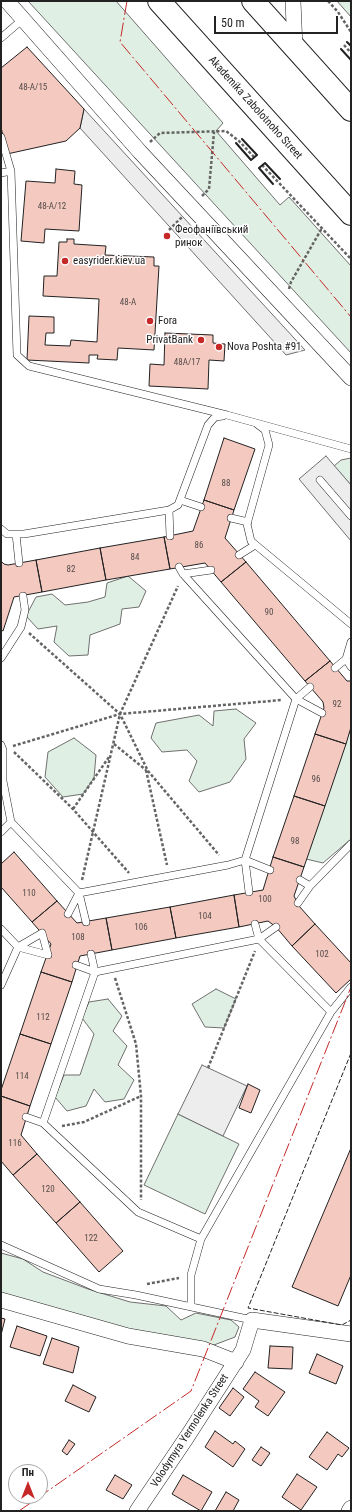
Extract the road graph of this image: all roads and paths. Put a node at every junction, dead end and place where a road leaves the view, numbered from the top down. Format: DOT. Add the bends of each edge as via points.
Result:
graph roads {
  1 [pos="7,1"];
  2 [pos="159,1"];
  3 [pos="253,1"];
  4 [pos="293,1"];
  5 [pos="328,1"];
  6 [pos="23,19"];
  7 [pos="351,32"];
  8 [pos="1,38"];
  9 [pos="344,46"];
  10 [pos="294,48"];
  11 [pos="351,53"];
  12 [pos="351,110"];
  13 [pos="214,132"];
  14 [pos="1,137"];
  15 [pos="140,152"];
  16 [pos="254,158"];
  17 [pos="262,166"];
  18 [pos="11,171"];
  19 [pos="1,173"];
  20 [pos="192,208"];
  21 [pos="351,214"];
  22 [pos="322,228"];
  23 [pos="169,230"];
  24 [pos="351,259"];
  25 [pos="283,306"];
  26 [pos="351,378"];
  27 [pos="227,415"];
  28 [pos="255,422"];
  29 [pos="351,449"];
  30 [pos="320,480"];
  31 [pos="180,500"];
  32 [pos="201,507"];
  33 [pos="169,510"];
  34 [pos="351,516"];
  35 [pos="231,518"];
  36 [pos="248,522"];
  37 [pos="1,530"];
  38 [pos="16,534"];
  39 [pos="170,536"];
  40 [pos="255,545"];
  41 [pos="239,554"];
  42 [pos="19,563"];
  43 [pos="178,567"];
  44 [pos="211,570"];
  45 [pos="183,574"];
  46 [pos="23,596"];
  47 [pos="351,624"];
  48 [pos="21,627"];
  49 [pos="351,642"];
  50 [pos="1,658"];
  51 [pos="346,659"];
  52 [pos="351,667"];
  53 [pos="335,668"];
  54 [pos="310,687"];
  55 [pos="296,699"];
  56 [pos="322,713"];
  57 [pos="120,714"];
  58 [pos="114,744"];
  59 [pos="1,745"];
  60 [pos="110,755"];
  61 [pos="147,771"];
  62 [pos="73,809"];
  63 [pos="11,822"];
  64 [pos="94,831"];
  65 [pos="1,832"];
  66 [pos="351,844"];
  67 [pos="245,860"];
  68 [pos="228,865"];
  69 [pos="270,870"];
  70 [pos="169,876"];
  71 [pos="300,880"];
  72 [pos="138,882"];
  73 [pos="310,886"];
  74 [pos="249,892"];
  75 [pos="79,894"];
  76 [pos="298,903"];
  77 [pos="68,914"];
  78 [pos="86,922"];
  79 [pos="255,924"];
  80 [pos="276,927"];
  81 [pos="1,930"];
  82 [pos="260,939"];
  83 [pos="91,954"];
  84 [pos="76,965"];
  85 [pos="112,968"];
  86 [pos="95,972"];
  87 [pos="1,985"];
  88 [pos="351,987"];
  89 [pos="331,1012"];
  90 [pos="208,1068"];
  91 [pos="141,1096"];
  92 [pos="26,1118"];
  93 [pos="45,1126"];
  94 [pos="142,1214"];
  95 [pos="201,1239"];
  96 [pos="1,1245"];
  97 [pos="191,1275"];
  98 [pos="142,1286"];
  99 [pos="1,1300"];
  100 [pos="191,1306"];
  101 [pos="252,1320"];
  102 [pos="351,1334"];
  103 [pos="239,1356"];
  104 [pos="351,1508"];
  105 [pos="137,1511"];
  106 [pos="349,1511"];
  1 -- 6 [label="street"];
  2 -- 21 [label="highway, Akademika Zabolotnoho Street"];
  3 -- 10 [label="highway"];
  4 -- 10 [label="street"];
  5 -- 7 [label="path"];
  6 -- 8 [label="lane"];
  6 -- 15 [label="street"];
  9 -- 11 [label="path"];
  10 -- 12 [label="highway"];
  13 -- 15 [label="path" via="160,133"];
  13 -- 16 [label="path" via="226,131"];
  13 -- 20 [label="path" via="209,189"];
  14 -- 18 [label="lane"];
  15 -- 20 [label="street"];
  17 -- 22 [label="path"];
  18 -- 19 [label="lane"];
  18 -- 27 [label="lane" via="17,355 29,366"];
  20 -- 23 [label="path"];
  20 -- 25 [label="street"];
  22 -- 24 [label="path"];
  22 -- 25 [label="path" via="291,282"];
  25 -- 26 [label="street"];
  27 -- 28 [label="lane"];
  27 -- 31 [label="lane" via="215,417 208,426"];
  28 -- 29 [label="lane"];
  28 -- 36 [label="lane" via="265,430 269,445"];
  30 -- 34 [label="lane"];
  31 -- 32 [label="lane"];
  31 -- 33 [label="lane" via="178,505"];
  33 -- 38 [label="lane"];
  33 -- 39 [label="lane"];
  35 -- 36 [label="lane"];
  36 -- 40 [label="lane" via="251,541"];
  37 -- 38 [label="lane" via="7,534"];
  38 -- 42 [label="lane"];
  40 -- 41 [label="lane"];
  40 -- 47 [label="lane"];
  43 -- 45 [label="lane"];
  44 -- 45 [label="lane"];
  45 -- 55 [label="lane"];
  45 -- 57 [label="path"];
  46 -- 48 [label="lane" via="25,610"];
  48 -- 50 [label="lane"];
  48 -- 57 [label="path"];
  49 -- 51 [label="lane"];
  51 -- 52 [label="lane"];
  51 -- 53 [label="lane"];
  54 -- 55 [label="lane"];
  55 -- 56 [label="lane"];
  55 -- 57 [label="path"];
  55 -- 67 [label="lane"];
  57 -- 58 [label="path"];
  57 -- 61 [label="path"];
  57 -- 62 [label="path" via="10,747"];
  58 -- 60 [label="path"];
  58 -- 61 [label="path"];
  59 -- 63 [label="lane" via="3,781"];
  60 -- 62 [label="path"];
  60 -- 64 [label="path"];
  61 -- 68 [label="path"];
  61 -- 70 [label="path"];
  62 -- 64 [label="path"];
  63 -- 65 [label="lane"];
  63 -- 75 [label="lane"];
  64 -- 72 [label="path"];
  64 -- 75 [label="path"];
  66 -- 73 [label="lane"];
  67 -- 68 [label="lane"];
  67 -- 69 [label="lane"];
  67 -- 74 [label="lane"];
  68 -- 70 [label="lane"];
  70 -- 72 [label="lane"];
  71 -- 73 [label="lane"];
  72 -- 75 [label="lane"];
  73 -- 76 [label="lane"];
  75 -- 77 [label="lane"];
  75 -- 78 [label="lane"];
  79 -- 82 [label="lane"];
  80 -- 82 [label="lane"];
  81 -- 87 [label="lane" via="18,947"];
  82 -- 85 [label="lane"];
  82 -- 89 [label="lane"];
  82 -- 90 [label="path"];
  83 -- 86 [label="lane"];
  84 -- 86 [label="lane"];
  85 -- 86 [label="lane"];
  85 -- 91 [label="path" via="136,1044"];
  86 -- 93 [label="lane"];
  88 -- 89 [label="lane"];
  89 -- 95 [label="lane"];
  91 -- 93 [label="path" via="84,1122"];
  91 -- 94 [label="path"];
  92 -- 93 [label="lane"];
  93 -- 94 [label="lane"];
  94 -- 95 [label="lane"];
  95 -- 97 [label="lane"];
  96 -- 100 [label="lane" via="99,1289"];
  97 -- 98 [label="path"];
  97 -- 100 [label="lane"];
  99 -- 103 [label="street" via="128,1336"];
  100 -- 101 [label="lane"];
  101 -- 102 [label="street"];
  101 -- 103 [label="street, Volodymyra Yermolenka Street"];
  103 -- 105 [label="street, Volodymyra Yermolenka Street"];
  104 -- 106 [label="street"];
}
